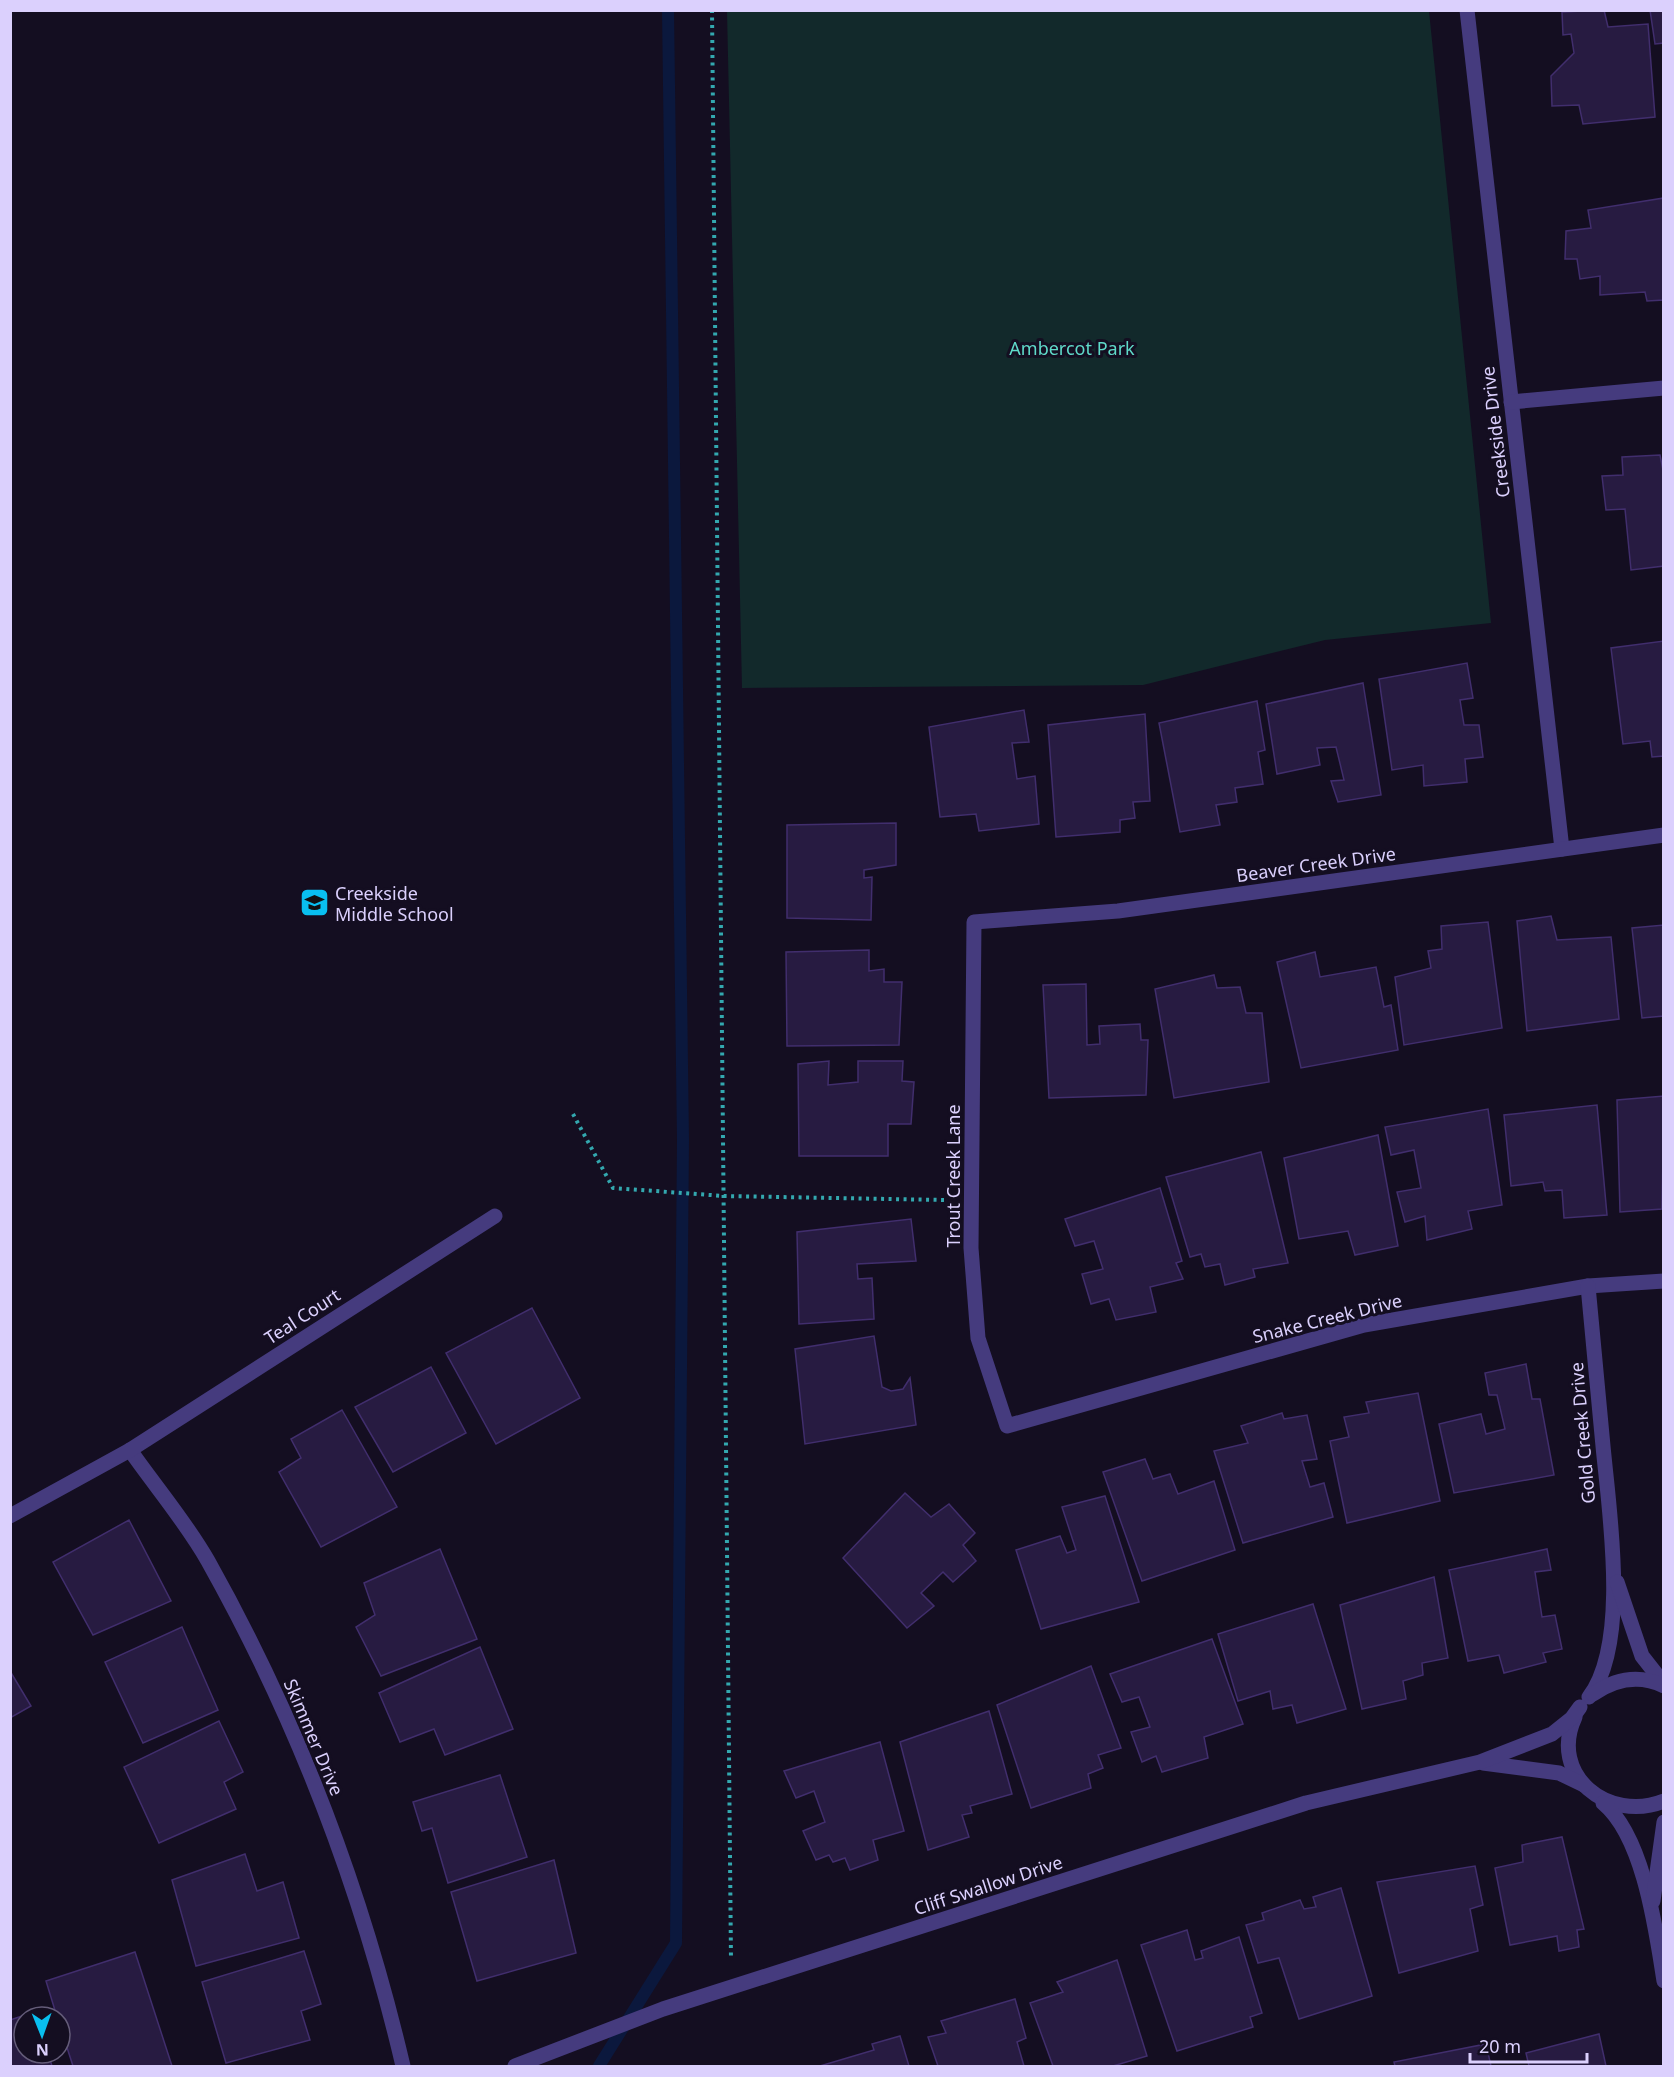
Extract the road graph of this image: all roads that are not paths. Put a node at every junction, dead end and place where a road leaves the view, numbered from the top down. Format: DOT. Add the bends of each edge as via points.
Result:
graph roads {
  1 [pos="1467,10"];
  2 [pos="1664,388"];
  3 [pos="1511,402"];
  4 [pos="1664,835"];
  5 [pos="1562,849"];
  6 [pos="974,922"];
  7 [pos="495,1216"];
  8 [pos="1664,1281"];
  9 [pos="1588,1286"];
  10 [pos="1007,1426"];
  11 [pos="130,1450"];
  12 [pos="10,1516"];
  13 [pos="1615,1576"];
  14 [pos="1664,1685"];
  15 [pos="1584,1702"];
  16 [pos="1480,1762"];
  17 [pos="1589,1791"];
  18 [pos="1664,1801"];
  19 [pos="1664,1822"];
  20 [pos="1652,1906"];
  21 [pos="1664,1982"];
  22 [pos="403,2067"];
  23 [pos="515,2067"];
  1 -- 3 [label="street, Creekside Drive"];
  2 -- 3 [label="street"];
  3 -- 5 [label="street, Creekside Drive"];
  4 -- 5 [label="street, Beaver Creek Drive"];
  5 -- 6 [label="street, Beaver Creek Drive" via="1118,911"];
  6 -- 10 [label="street, Trout Creek Lane" via="971,1248 978,1338"];
  7 -- 11 [label="street, Teal Court"];
  8 -- 9 [label="street, Snake Creek Drive"];
  9 -- 10 [label="street, Snake Creek Drive" via="1364,1325"];
  9 -- 13 [label="street, Gold Creek Drive"];
  11 -- 12 [label="street, Teal Court"];
  11 -- 22 [label="street, Skimmer Drive" via="207,1559 257,1654 303,1759 359,1908"];
  13 -- 14 [label="street, Gold Creek Drive" via="1642,1656"];
  13 -- 15 [label="street, Gold Creek Drive" via="1606,1662 1597,1686"];
  14 -- 15 [label="street" via="1624,1679 1606,1685"];
  15 -- 16 [label="street, Cliff Swallow Drive" via="1572,1719 1552,1734"];
  15 -- 17 [label="street" via="1569,1735 1569,1752 1577,1776"];
  16 -- 17 [label="street, Cliff Swallow Drive" via="1558,1773"];
  16 -- 23 [label="street, Cliff Swallow Drive" via="1306,1803 663,2009"];
  17 -- 18 [label="street, Cliff Swallow Drive" via="1614,1805 1635,1808"];
  17 -- 20 [label="street" via="1624,1828"];
  19 -- 20 [label="street"];
  20 -- 21 [label="street"];
}
